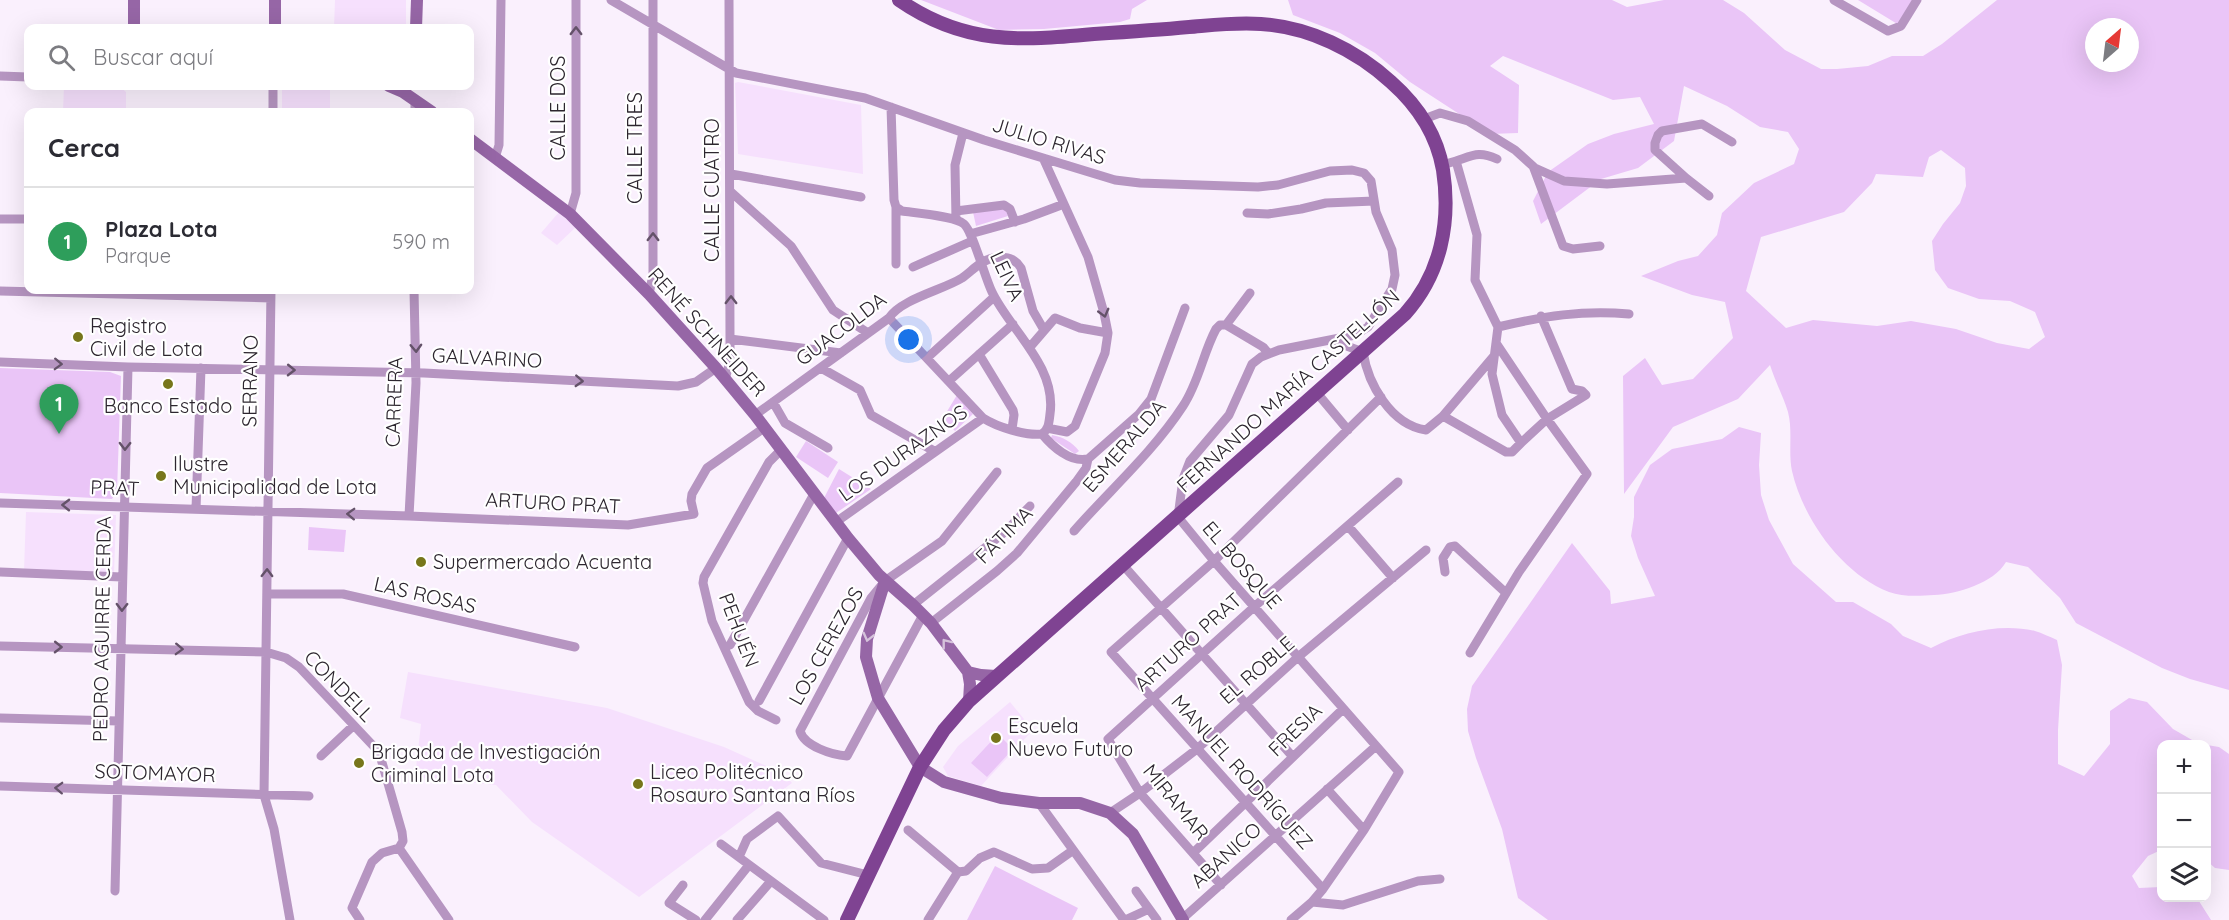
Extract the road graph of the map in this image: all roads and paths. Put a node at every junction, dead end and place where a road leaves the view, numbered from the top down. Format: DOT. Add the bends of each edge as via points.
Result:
graph roads {
  1 [pos="134,0"];
  2 [pos="275,0"];
  3 [pos="417,0"];
  4 [pos="501,0"];
  5 [pos="576,0"];
  6 [pos="612,0"];
  7 [pos="653,0"];
  8 [pos="729,0"];
  9 [pos="898,0"];
  10 [pos="1834,0"];
  11 [pos="1917,0"];
  12 [pos="134,24"];
  13 [pos="275,24"];
  14 [pos="416,24"];
  15 [pos="653,25"];
  16 [pos="730,70"];
  17 [pos="0,76"];
  18 [pos="24,77"];
  19 [pos="273,90"];
  20 [pos="394,90"];
  21 [pos="415,90"];
  22 [pos="415,106"];
  23 [pos="891,107"];
  24 [pos="273,108"];
  25 [pos="1424,118"];
  26 [pos="963,133"];
  27 [pos="1732,142"];
  28 [pos="474,143"];
  29 [pos="495,158"];
  30 [pos="1497,159"];
  31 [pos="1044,160"];
  32 [pos="1449,163"];
  33 [pos="1533,166"];
  34 [pos="731,174"];
  35 [pos="1686,178"];
  36 [pos="731,192"];
  37 [pos="1708,196"];
  38 [pos="861,197"];
  39 [pos="1374,201"];
  40 [pos="1064,204"];
  41 [pos="896,207"];
  42 [pos="1247,213"];
  43 [pos="570,214"];
  44 [pos="956,215"];
  45 [pos="0,219"];
  46 [pos="24,219"];
  47 [pos="1015,222"];
  48 [pos="971,237"];
  49 [pos="1600,246"];
  50 [pos="980,263"];
  51 [pos="896,264"];
  52 [pos="913,267"];
  53 [pos="0,291"];
  54 [pos="24,291"];
  55 [pos="1250,292"];
  56 [pos="271,294"];
  57 [pos="414,294"];
  58 [pos="649,294"];
  59 [pos="994,297"];
  60 [pos="1185,308"];
  61 [pos="1629,314"];
  62 [pos="1541,316"];
  63 [pos="890,318"];
  64 [pos="1013,324"];
  65 [pos="1226,325"];
  66 [pos="1498,327"];
  67 [pos="1044,330"];
  68 [pos="868,333"];
  69 [pos="1108,333"];
  70 [pos="730,339"];
  71 [pos="1330,340"];
  72 [pos="1496,343"];
  73 [pos="1030,346"];
  74 [pos="1363,352"];
  75 [pos="841,353"];
  76 [pos="1268,353"];
  77 [pos="979,354"];
  78 [pos="1494,356"];
  79 [pos="927,358"];
  80 [pos="0,362"];
  81 [pos="128,367"];
  82 [pos="201,368"];
  83 [pos="716,368"];
  84 [pos="821,368"];
  85 [pos="270,370"];
  86 [pos="416,373"];
  87 [pos="725,379"];
  88 [pos="949,381"];
  89 [pos="1317,393"];
  90 [pos="1381,397"];
  91 [pos="773,402"];
  92 [pos="755,415"];
  93 [pos="1443,416"];
  94 [pos="983,418"];
  95 [pos="1547,419"];
  96 [pos="764,428"];
  97 [pos="1012,429"];
  98 [pos="1348,429"];
  99 [pos="1044,431"];
  100 [pos="1521,443"];
  101 [pos="828,448"];
  102 [pos="781,450"];
  103 [pos="934,451"];
  104 [pos="1088,459"];
  105 [pos="997,472"];
  106 [pos="1398,482"];
  107 [pos="814,494"];
  108 [pos="0,503"];
  109 [pos="1030,506"];
  110 [pos="124,507"];
  111 [pos="196,509"];
  112 [pos="268,511"];
  113 [pos="409,516"];
  114 [pos="1178,517"];
  115 [pos="836,522"];
  116 [pos="1348,526"];
  117 [pos="1074,531"];
  118 [pos="848,538"];
  119 [pos="1426,550"];
  120 [pos="1214,561"];
  121 [pos="1123,565"];
  122 [pos="0,572"];
  123 [pos="1445,572"];
  124 [pos="122,577"];
  125 [pos="1393,578"];
  126 [pos="885,581"];
  127 [pos="1506,593"];
  128 [pos="267,594"];
  129 [pos="914,605"];
  130 [pos="1161,607"];
  131 [pos="1254,607"];
  132 [pos="927,619"];
  133 [pos="730,645"];
  134 [pos="0,646"];
  135 [pos="574,647"];
  136 [pos="121,648"];
  137 [pos="266,652"];
  138 [pos="1470,653"];
  139 [pos="1202,654"];
  140 [pos="1298,657"];
  141 [pos="968,672"];
  142 [pos="996,676"];
  143 [pos="878,698"];
  144 [pos="1153,699"];
  145 [pos="759,701"];
  146 [pos="969,701"];
  147 [pos="1245,703"];
  148 [pos="1343,709"];
  149 [pos="0,718"];
  150 [pos="776,720"];
  151 [pos="119,721"];
  152 [pos="353,726"];
  153 [pos="1108,738"];
  154 [pos="1376,746"];
  155 [pos="1197,749"];
  156 [pos="321,756"];
  157 [pos="1293,757"];
  158 [pos="920,767"];
  159 [pos="0,786"];
  160 [pos="1327,789"];
  161 [pos="117,791"];
  162 [pos="1140,793"];
  163 [pos="264,795"];
  164 [pos="309,796"];
  165 [pos="1039,803"];
  166 [pos="1245,803"];
  167 [pos="1110,813"];
  168 [pos="908,830"];
  169 [pos="1364,830"];
  170 [pos="1274,836"];
  171 [pos="721,844"];
  172 [pos="399,848"];
  173 [pos="1072,851"];
  174 [pos="1193,853"];
  175 [pos="739,857"];
  176 [pos="749,865"];
  177 [pos="958,872"];
  178 [pos="868,875"];
  179 [pos="1440,879"];
  180 [pos="771,881"];
  181 [pos="683,885"];
  182 [pos="1221,885"];
  183 [pos="1323,889"];
  184 [pos="115,891"];
  185 [pos="1136,891"];
  186 [pos="1312,902"];
  187 [pos="1149,909"];
  188 [pos="1183,919"];
  189 [pos="290,920"];
  190 [pos="360,920"];
  191 [pos="448,920"];
  192 [pos="696,920"];
  193 [pos="705,920"];
  194 [pos="737,920"];
  195 [pos="824,920"];
  196 [pos="847,920"];
  197 [pos="928,920"];
  198 [pos="1124,920"];
  199 [pos="1157,920"];
  200 [pos="1291,920"];
  1 -- 12 [label="main road"];
  2 -- 13 [label="main road"];
  3 -- 14 [label="main road"];
  4 -- 29 [label="street" via="499,145"];
  43 -- 5 [label="street, CALLE DOS, one-way" via="576,193"];
  6 -- 15 [label="street, JULIO RIVAS"];
  7 -- 15 [label="street, CALLE TRES"];
  8 -- 16 [label="street, CALLE CUATRO"];
  9 -- 25 [label="main road, FERNANDO MARÍA CASTELLÓN" via="932,21 994,38 1052,38 1230,23 1278,26 1323,39 1365,61 1399,88"];
  10 -- 11 [label="street" via="1888,31 1901,26"];
  15 -- 16 [label="street, JULIO RIVAS"];
  58 -- 15 [label="street, CALLE TRES, one-way" via="653,275"];
  16 -- 23 [label="street, JULIO RIVAS"];
  16 -- 34 [label="street, CALLE CUATRO"];
  17 -- 18 [label="street"];
  19 -- 24 [label="street"];
  20 -- 22 [label="main road"];
  21 -- 22 [label="main road"];
  23 -- 26 [label="street, JULIO RIVAS"];
  23 -- 41 [label="street"];
  25 -- 32 [label="main road, FERNANDO MARÍA CASTELLÓN"];
  25 -- 33 [label="street" via="1440,113 1468,121"];
  26 -- 31 [label="street, JULIO RIVAS"];
  26 -- 44 [label="street" via="955,165"];
  27 -- 35 [label="street" via="1702,124 1662,131 1655,150"];
  28 -- 29 [label="main road, RENÉ SCHNEIDER"];
  29 -- 43 [label="main road, RENÉ SCHNEIDER"];
  30 -- 32 [label="street" via="1479,153"];
  31 -- 39 [label="street, JULIO RIVAS" via="1140,183 1258,187 1352,170 1364,172 1371,181"];
  31 -- 40 [label="street"];
  32 -- 66 [label="street" via="1477,235 1475,280"];
  32 -- 74 [label="main road, FERNANDO MARÍA CASTELLÓN" via="1441,245 1433,271 1412,306"];
  33 -- 35 [label="street" via="1564,181 1607,184"];
  33 -- 49 [label="street" via="1563,246"];
  34 -- 36 [label="street, CALLE CUATRO"];
  34 -- 38 [label="street"];
  35 -- 37 [label="street"];
  36 -- 68 [label="street" via="791,246 833,310"];
  70 -- 36 [label="street, CALLE CUATRO, one-way"];
  39 -- 42 [label="street"];
  39 -- 71 [label="street" via="1392,250 1394,281 1382,307 1363,331"];
  40 -- 47 [label="street"];
  40 -- 69 [label="street, one-way" via="1088,256"];
  41 -- 44 [label="street" via="902,211"];
  41 -- 51 [label="street"];
  43 -- 58 [label="main road, RENÉ SCHNEIDER"];
  44 -- 47 [label="street" via="1004,205"];
  44 -- 48 [label="street, LEIVA"];
  45 -- 46 [label="street"];
  47 -- 48 [label="street"];
  48 -- 50 [label="street, LEIVA"];
  48 -- 52 [label="street"];
  50 -- 59 [label="street, LEIVA"];
  50 -- 63 [label="street, GUACOLDA" via="955,282 897,308"];
  50 -- 67 [label="street, GUACOLDA" via="999,257 1018,263 1033,311"];
  53 -- 54 [label="street"];
  55 -- 65 [label="street, ESMERALDA"];
  56 -- 85 [label="street, SERRANO"];
  57 -- 86 [label="street, CARRERA, one-way"];
  58 -- 83 [label="main road, RENÉ SCHNEIDER"];
  59 -- 64 [label="street, LEIVA"];
  59 -- 79 [label="street"];
  60 -- 104 [label="street" via="1151,399"];
  61 -- 62 [label="street" via="1596,311"];
  62 -- 66 [label="street"];
  62 -- 95 [label="street" via="1572,389 1586,395"];
  63 -- 68 [label="street, GUACOLDA"];
  63 -- 79 [label="street"];
  64 -- 73 [label="street, LEIVA"];
  64 -- 77 [label="street"];
  65 -- 76 [label="street"];
  65 -- 117 [label="street, ESMERALDA" via="1220,325 1214,334 1178,413"];
  66 -- 72 [label="street"];
  67 -- 69 [label="street" via="1055,318"];
  67 -- 73 [label="street"];
  68 -- 75 [label="street, GUACOLDA"];
  69 -- 99 [label="street" via="1105,353 1075,426 1068,432"];
  70 -- 75 [label="street"];
  70 -- 87 [label="street, CALLE CUATRO"];
  71 -- 74 [label="street"];
  71 -- 76 [label="street"];
  72 -- 78 [label="street"];
  72 -- 95 [label="street"];
  73 -- 99 [label="street, LEIVA" via="1050,394 1051,410"];
  74 -- 89 [label="main road, FERNANDO MARÍA CASTELLÓN"];
  74 -- 90 [label="street" via="1369,378"];
  75 -- 84 [label="street, GUACOLDA"];
  76 -- 114 [label="street" via="1252,364 1229,416 1187,467"];
  77 -- 88 [label="street"];
  77 -- 97 [label="street" via="1013,410"];
  78 -- 93 [label="street"];
  78 -- 100 [label="street" via="1492,374 1502,415"];
  79 -- 88 [label="street"];
  80 -- 81 [label="street, GALVARINO, one-way"];
  81 -- 82 [label="street, GALVARINO"];
  81 -- 110 [label="street, PEDRO AGUIRRE CERDA, one-way"];
  82 -- 85 [label="street, GALVARINO"];
  82 -- 111 [label="street"];
  86 -- 83 [label="street, GALVARINO, one-way" via="678,386 696,382"];
  83 -- 87 [label="main road, RENÉ SCHNEIDER"];
  84 -- 91 [label="street, GUACOLDA"];
  84 -- 103 [label="street" via="862,392 871,415"];
  85 -- 86 [label="street, GALVARINO, one-way"];
  85 -- 112 [label="street, SERRANO"];
  86 -- 113 [label="street, CARRERA"];
  87 -- 92 [label="main road, RENÉ SCHNEIDER"];
  88 -- 94 [label="street"];
  89 -- 98 [label="street"];
  89 -- 114 [label="main road, FERNANDO MARÍA CASTELLÓN"];
  90 -- 93 [label="street" via="1394,413 1417,429 1426,430"];
  90 -- 98 [label="street"];
  91 -- 92 [label="street, GUACOLDA"];
  91 -- 101 [label="street" via="785,423"];
  92 -- 96 [label="main road, RENÉ SCHNEIDER"];
  93 -- 100 [label="street" via="1506,452 1512,452"];
  94 -- 97 [label="street, LOS DURAZNOS"];
  94 -- 103 [label="street, LOS DURAZNOS"];
  95 -- 100 [label="street"];
  95 -- 127 [label="street" via="1587,474"];
  96 -- 102 [label="main road, RENÉ SCHNEIDER"];
  96 -- 113 [label="street, ARTURO PRAT" via="707,468 692,494 694,514 628,525"];
  97 -- 99 [label="street, LOS DURAZNOS" via="1035,434"];
  98 -- 120 [label="street"];
  99 -- 104 [label="street, LOS DURAZNOS" via="1052,444 1071,457"];
  102 -- 107 [label="main road, RENÉ SCHNEIDER"];
  102 -- 150 [label="street, PEHUÉN" via="769,462 704,577 712,621 749,702"];
  103 -- 115 [label="street, LOS DURAZNOS"];
  104 -- 132 [label="street, FÁTIMA" via="1071,490 1017,553 997,572"];
  105 -- 126 [label="street, LOS CEREZOS" via="942,541"];
  106 -- 116 [label="street, ARTURO PRAT"];
  107 -- 115 [label="main road, RENÉ SCHNEIDER"];
  107 -- 133 [label="street"];
  110 -- 108 [label="street, PRAT, one-way"];
  109 -- 129 [label="street"];
  110 -- 111 [label="street, PRAT"];
  110 -- 124 [label="street, PEDRO AGUIRRE CERDA"];
  111 -- 112 [label="street, PRAT"];
  113 -- 112 [label="street, PRAT, one-way"];
  128 -- 112 [label="street, SERRANO, one-way"];
  114 -- 120 [label="street, EL BOSQUE"];
  114 -- 121 [label="main road, FERNANDO MARÍA CASTELLÓN"];
  115 -- 118 [label="main road, RENÉ SCHNEIDER"];
  116 -- 125 [label="street"];
  116 -- 131 [label="street, ARTURO PRAT"];
  118 -- 126 [label="main road, RENÉ SCHNEIDER"];
  118 -- 145 [label="street"];
  119 -- 125 [label="street, EL ROBLE"];
  120 -- 130 [label="street"];
  120 -- 131 [label="street, EL BOSQUE"];
  121 -- 130 [label="street"];
  121 -- 142 [label="main road, FERNANDO MARÍA CASTELLÓN"];
  122 -- 124 [label="street"];
  123 -- 127 [label="street" via="1443,558 1455,546"];
  124 -- 136 [label="street, PEDRO AGUIRRE CERDA, one-way"];
  125 -- 140 [label="street, EL ROBLE"];
  126 -- 129 [label="main road, RENÉ SCHNEIDER"];
  126 -- 143 [label="main road, one-way" via="866,650"];
  126 -- 143 [label="street, LOS CEREZOS" via="866,607 800,731 801,737 847,756"];
  127 -- 138 [label="street"];
  128 -- 135 [label="street, LAS ROSAS" via="343,594"];
  128 -- 137 [label="street, SERRANO"];
  129 -- 132 [label="main road, RENÉ SCHNEIDER"];
  130 -- 139 [label="street"];
  130 -- 144 [label="street, MANUEL RODRÍGUEZ" via="1111,652"];
  131 -- 139 [label="street, ARTURO PRAT"];
  131 -- 140 [label="street, EL BOSQUE"];
  141 -- 132 [label="main road, RENÉ SCHNEIDER, one-way"];
  132 -- 143 [label="street"];
  134 -- 136 [label="street, CONDELL, one-way"];
  136 -- 137 [label="street, CONDELL, one-way"];
  136 -- 151 [label="street, PEDRO AGUIRRE CERDA"];
  137 -- 152 [label="street, CONDELL" via="299,666"];
  137 -- 163 [label="street, SERRANO"];
  139 -- 144 [label="street, ARTURO PRAT"];
  139 -- 147 [label="street"];
  140 -- 147 [label="street, EL ROBLE"];
  140 -- 148 [label="street, EL BOSQUE"];
  141 -- 142 [label="main road"];
  141 -- 146 [label="main road"];
  142 -- 146 [label="main road, FERNANDO MARÍA CASTELLÓN"];
  143 -- 158 [label="main road"];
  144 -- 153 [label="street, ARTURO PRAT"];
  144 -- 155 [label="street, MANUEL RODRÍGUEZ"];
  146 -- 158 [label="main road, FERNANDO MARÍA CASTELLÓN"];
  147 -- 155 [label="street, EL ROBLE"];
  147 -- 157 [label="street"];
  148 -- 154 [label="street, EL BOSQUE"];
  148 -- 157 [label="street, FRESIA"];
  149 -- 151 [label="street"];
  151 -- 161 [label="street, PEDRO AGUIRRE CERDA"];
  152 -- 156 [label="street"];
  152 -- 172 [label="street, CONDELL" via="379,752 402,832"];
  153 -- 162 [label="street, MIRAMAR"];
  154 -- 160 [label="street, ABANICO"];
  154 -- 169 [label="street, EL BOSQUE" via="1399,772"];
  155 -- 162 [label="street, EL ROBLE"];
  155 -- 166 [label="street, MANUEL RODRÍGUEZ"];
  157 -- 166 [label="street, FRESIA"];
  158 -- 165 [label="main road" via="944,782 1001,798"];
  158 -- 178 [label="main road, FERNANDO MARÍA CASTELLÓN"];
  161 -- 159 [label="street, SOTOMAYOR, one-way"];
  160 -- 169 [label="street"];
  160 -- 170 [label="street, ABANICO"];
  161 -- 163 [label="street, SOTOMAYOR"];
  161 -- 184 [label="street, PEDRO AGUIRRE CERDA"];
  162 -- 167 [label="street, EL ROBLE"];
  162 -- 174 [label="street, MIRAMAR"];
  163 -- 164 [label="street, SOTOMAYOR"];
  163 -- 189 [label="street, SERRANO"];
  165 -- 167 [label="main road" via="1080,803"];
  165 -- 173 [label="street"];
  166 -- 170 [label="street, MANUEL RODRÍGUEZ"];
  166 -- 174 [label="street, FRESIA"];
  167 -- 188 [label="main road" via="1133,834"];
  168 -- 177 [label="street"];
  169 -- 183 [label="street"];
  170 -- 182 [label="street, ABANICO"];
  170 -- 183 [label="street, MANUEL RODRÍGUEZ"];
  171 -- 175 [label="street"];
  172 -- 190 [label="street" via="382,853 372,862 352,908"];
  172 -- 191 [label="street"];
  173 -- 177 [label="street" via="1048,868 1032,869 994,852 966,871"];
  173 -- 198 [label="street"];
  174 -- 182 [label="street, MIRAMAR"];
  175 -- 176 [label="street"];
  175 -- 178 [label="street" via="747,839 778,816 821,863"];
  176 -- 180 [label="street"];
  176 -- 193 [label="street"];
  177 -- 197 [label="street"];
  178 -- 196 [label="main road, FERNANDO MARÍA CASTELLÓN"];
  179 -- 186 [label="street" via="1418,881 1343,905"];
  180 -- 194 [label="street"];
  180 -- 195 [label="street"];
  181 -- 192 [label="street" via="669,903"];
  182 -- 188 [label="street, ABANICO"];
  183 -- 186 [label="street"];
  185 -- 187 [label="street"];
  186 -- 200 [label="street"];
  187 -- 198 [label="street"];
  187 -- 199 [label="street"];
}
